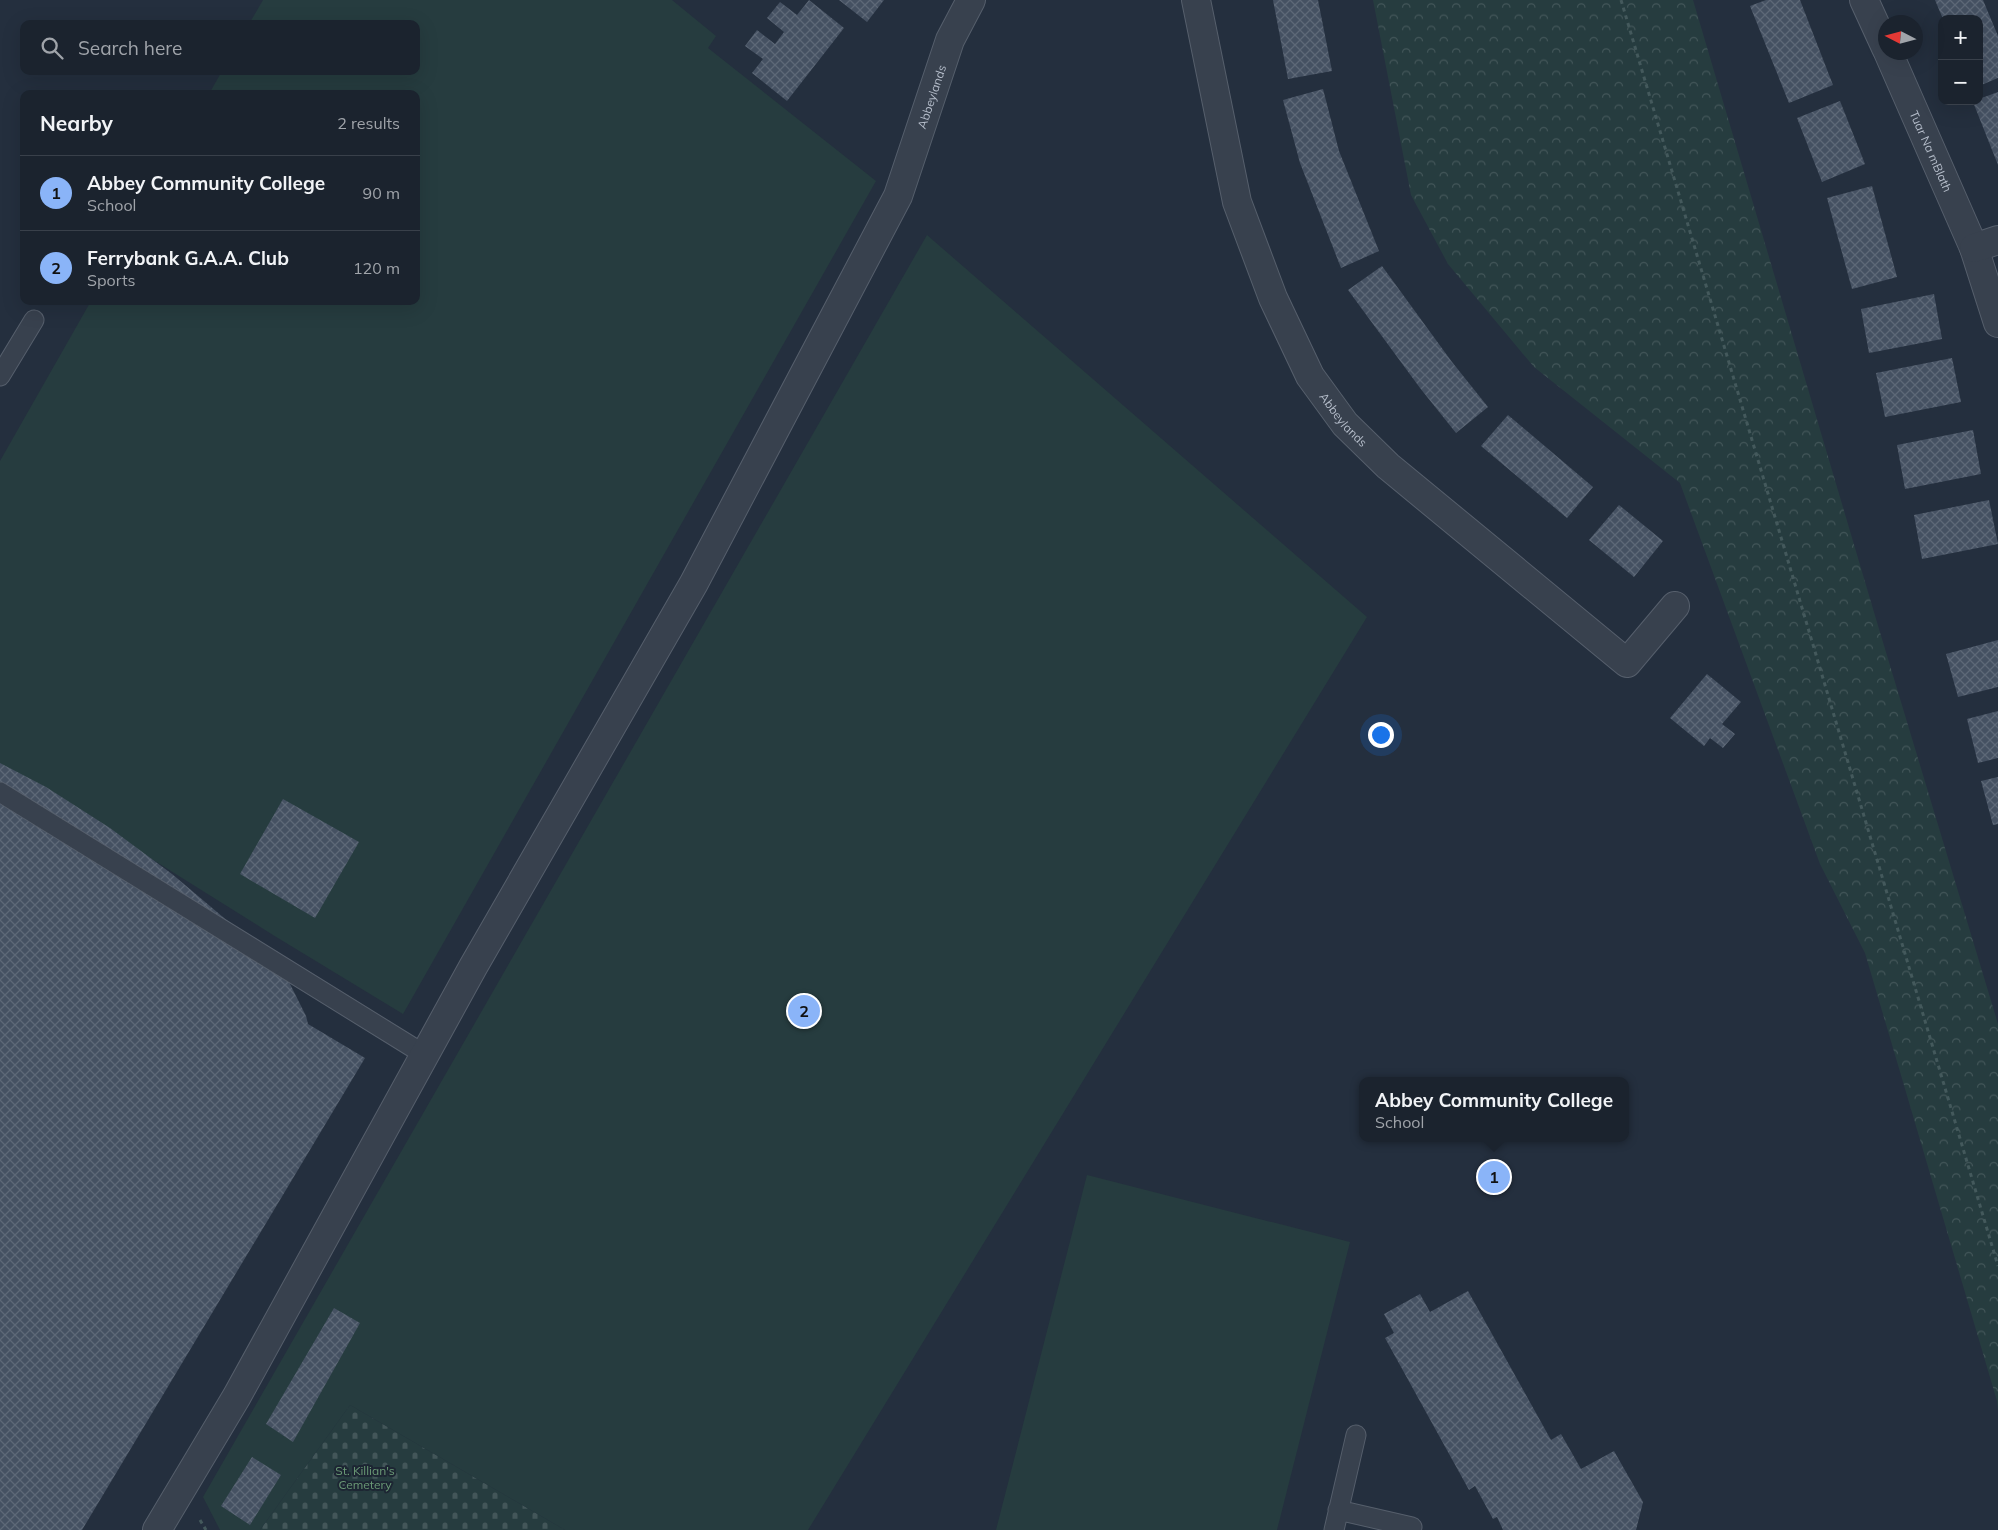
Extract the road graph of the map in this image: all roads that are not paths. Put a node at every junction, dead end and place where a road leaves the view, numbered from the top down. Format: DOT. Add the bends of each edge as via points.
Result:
graph roads {
  1 [pos="971,0"];
  2 [pos="1196,0"];
  3 [pos="1864,0"];
  4 [pos="1878,31"];
  5 [pos="1892,60"];
  6 [pos="1986,244"];
  7 [pos="34,320"];
  8 [pos="1998,323"];
  9 [pos="0,376"];
  10 [pos="1675,606"];
  11 [pos="0,792"];
  12 [pos="425,1056"];
  13 [pos="1356,1435"];
  14 [pos="1338,1510"];
  15 [pos="1412,1527"];
  16 [pos="157,1530"];
  17 [pos="1334,1530"];
  1 -- 12 [label="street, Abbeylands" via="950,40 898,196 694,583"];
  2 -- 10 [label="street, Abbeylands" via="1237,202 1273,298 1310,376 1344,424 1388,466 1628,662"];
  3 -- 4 [label="street"];
  5 -- 6 [label="street, Tuar Na mBlath"];
  6 -- 8 [label="street, Tuar Na mBlath"];
  7 -- 9 [label="lane"];
  11 -- 12 [label="lane"];
  12 -- 16 [label="street, Abbeylands" via="237,1396"];
  13 -- 14 [label="lane"];
  14 -- 15 [label="lane"];
  14 -- 17 [label="lane"];
}
